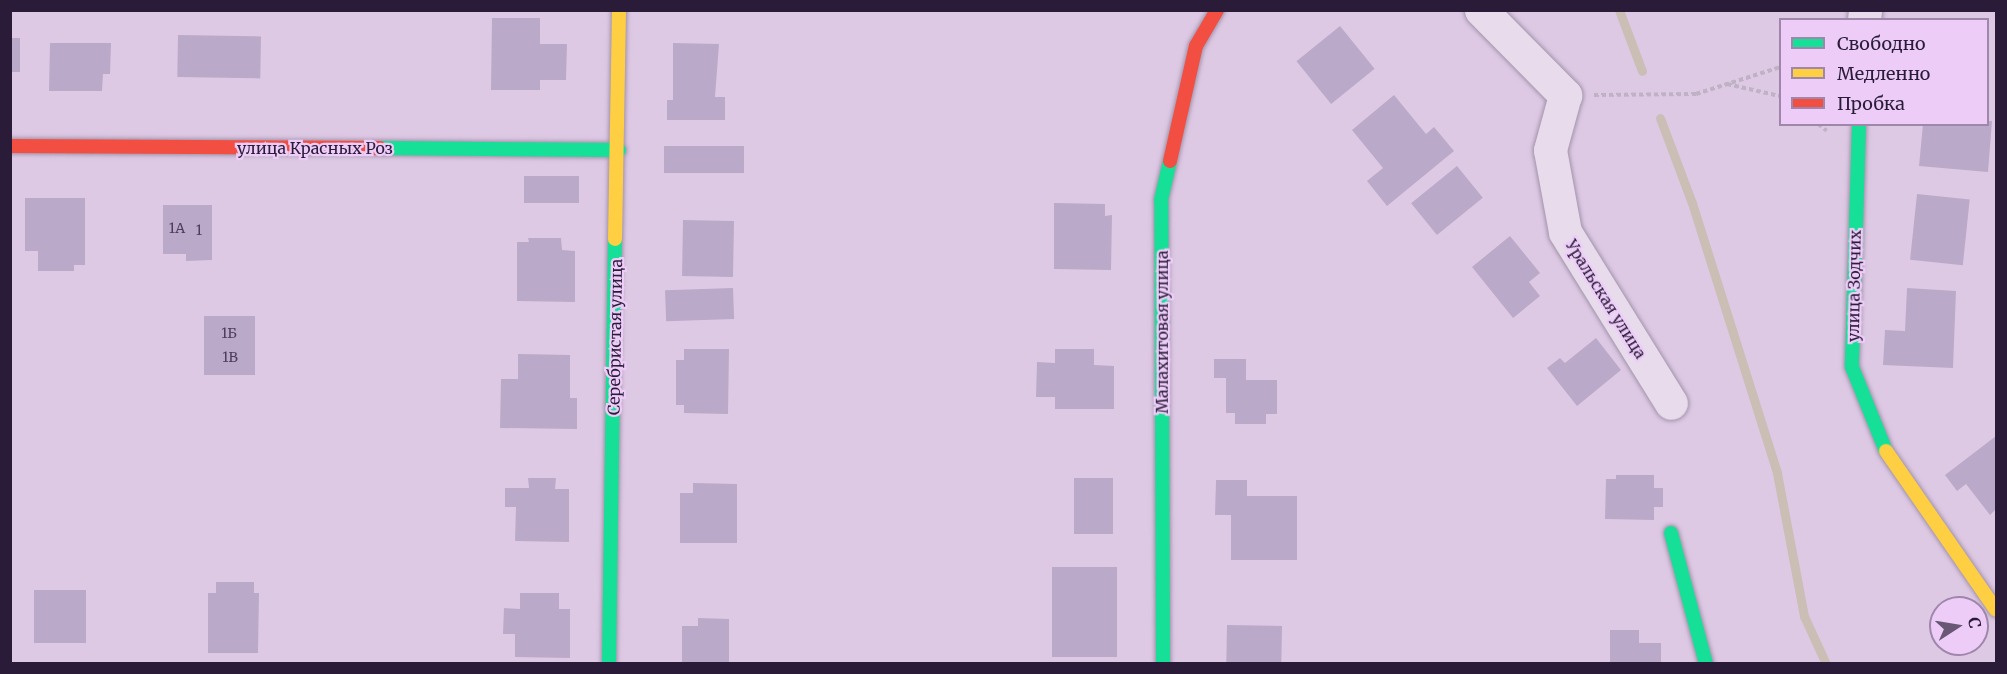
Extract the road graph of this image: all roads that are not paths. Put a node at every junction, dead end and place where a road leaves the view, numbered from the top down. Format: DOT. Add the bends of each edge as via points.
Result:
graph roads {
  1 [pos="619,10"];
  2 [pos="1217,10"];
  3 [pos="1480,10"];
  4 [pos="1859,126"];
  5 [pos="10,146"];
  6 [pos="619,150"];
  7 [pos="1671,403"];
  8 [pos="1671,533"];
  9 [pos="1996,610"];
  10 [pos="609,663"];
  11 [pos="1163,663"];
  12 [pos="1706,663"];
  1 -- 6 [label="street, Серебристая улица"];
  2 -- 11 [label="street, Малахитовая улица" via="1196,46 1161,200"];
  3 -- 7 [label="street, Уральская улица" via="1565,95 1550,150 1565,232"];
  4 -- 9 [label="street, улица Зодчих" via="1852,367 1880,442"];
  5 -- 6 [label="street, улица Красных Роз"];
  6 -- 10 [label="street, Серебристая улица"];
  8 -- 12 [label="street"];
}
